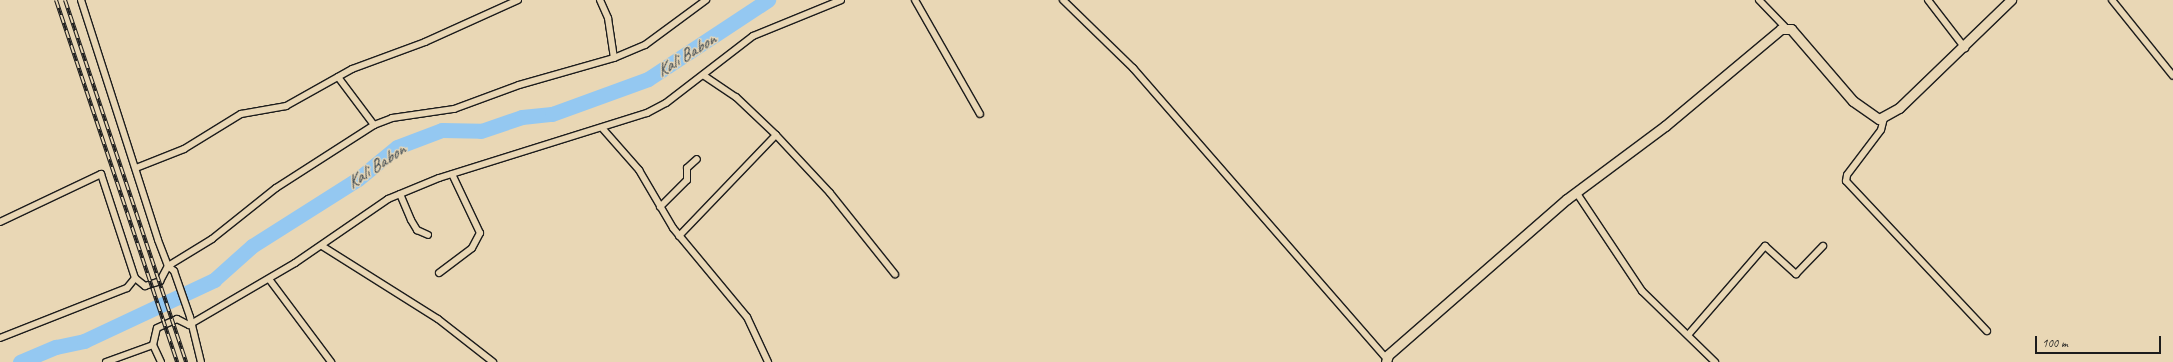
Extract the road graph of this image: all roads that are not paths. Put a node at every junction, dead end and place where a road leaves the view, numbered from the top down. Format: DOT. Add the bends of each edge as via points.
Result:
graph roads {
  1 [pos="81,0"];
  2 [pos="518,0"];
  3 [pos="600,0"];
  4 [pos="706,0"];
  5 [pos="841,0"];
  6 [pos="914,0"];
  7 [pos="1063,0"];
  8 [pos="1759,0"];
  9 [pos="1928,0"];
  10 [pos="2011,0"];
  11 [pos="2112,0"];
  12 [pos="1785,27"];
  13 [pos="1965,48"];
  14 [pos="614,58"];
  15 [pos="2172,72"];
  16 [pos="703,75"];
  17 [pos="338,77"];
  18 [pos="980,114"];
  19 [pos="1884,118"];
  20 [pos="374,125"];
  21 [pos="602,129"];
  22 [pos="776,135"];
  23 [pos="697,159"];
  24 [pos="136,168"];
  25 [pos="452,174"];
  26 [pos="1576,192"];
  27 [pos="400,194"];
  28 [pos="660,207"];
  29 [pos="0,222"];
  30 [pos="428,235"];
  31 [pos="679,236"];
  32 [pos="322,246"];
  33 [pos="1823,246"];
  34 [pos="168,266"];
  35 [pos="439,273"];
  36 [pos="895,274"];
  37 [pos="135,278"];
  38 [pos="269,279"];
  39 [pos="189,325"];
  40 [pos="1987,331"];
  41 [pos="1688,335"];
  42 [pos="0,338"];
  43 [pos="153,345"];
  44 [pos="1386,360"];
  45 [pos="106,362"];
  46 [pos="160,362"];
  47 [pos="201,362"];
  48 [pos="331,362"];
  49 [pos="493,362"];
  50 [pos="768,362"];
  51 [pos="1716,362"];
  1 -- 24 [label="street"];
  2 -- 17 [label="street"];
  3 -- 14 [label="street" via="608,18"];
  4 -- 14 [label="street" via="645,45"];
  5 -- 16 [label="street" via="753,36"];
  6 -- 18 [label="street"];
  7 -- 44 [label="street" via="1133,68"];
  8 -- 12 [label="street"];
  9 -- 13 [label="street"];
  10 -- 13 [label="street"];
  11 -- 15 [label="street"];
  12 -- 19 [label="street" via="1805,43 1863,111 1874,118"];
  12 -- 26 [label="street" via="1660,130"];
  13 -- 19 [label="street"];
  14 -- 20 [label="street" via="518,85 454,109 392,118"];
  16 -- 21 [label="street" via="666,103"];
  16 -- 22 [label="street" via="736,97"];
  17 -- 20 [label="street"];
  17 -- 24 [label="street" via="286,106 241,114 184,149"];
  19 -- 40 [label="street" via="1881,130 1847,175 1846,181"];
  20 -- 34 [label="street" via="276,188 212,239"];
  21 -- 25 [label="street"];
  21 -- 28 [label="street" via="639,170"];
  22 -- 31 [label="street"];
  22 -- 36 [label="street" via="839,204"];
  23 -- 28 [label="street" via="688,168 686,180"];
  24 -- 34 [label="street"];
  25 -- 27 [label="street"];
  25 -- 35 [label="street" via="480,233 472,248"];
  26 -- 41 [label="street" via="1642,291"];
  26 -- 44 [label="street"];
  27 -- 30 [label="street" via="417,230"];
  27 -- 32 [label="street" via="388,198"];
  28 -- 31 [label="street"];
  29 -- 37 [label="street" via="101,174"];
  31 -- 50 [label="street" via="747,317"];
  32 -- 38 [label="street"];
  32 -- 49 [label="street" via="438,319"];
  33 -- 41 [label="street" via="1796,274 1765,246"];
  34 -- 37 [label="street" via="160,281 145,286"];
  34 -- 39 [label="street" via="174,271 190,317"];
  37 -- 42 [label="street" via="127,288"];
  38 -- 39 [label="street"];
  38 -- 48 [label="street"];
  39 -- 43 [label="street" via="177,318 160,325"];
  39 -- 47 [label="street"];
  41 -- 51 [label="street"];
  43 -- 45 [label="street"];
  43 -- 46 [label="street"];
}
